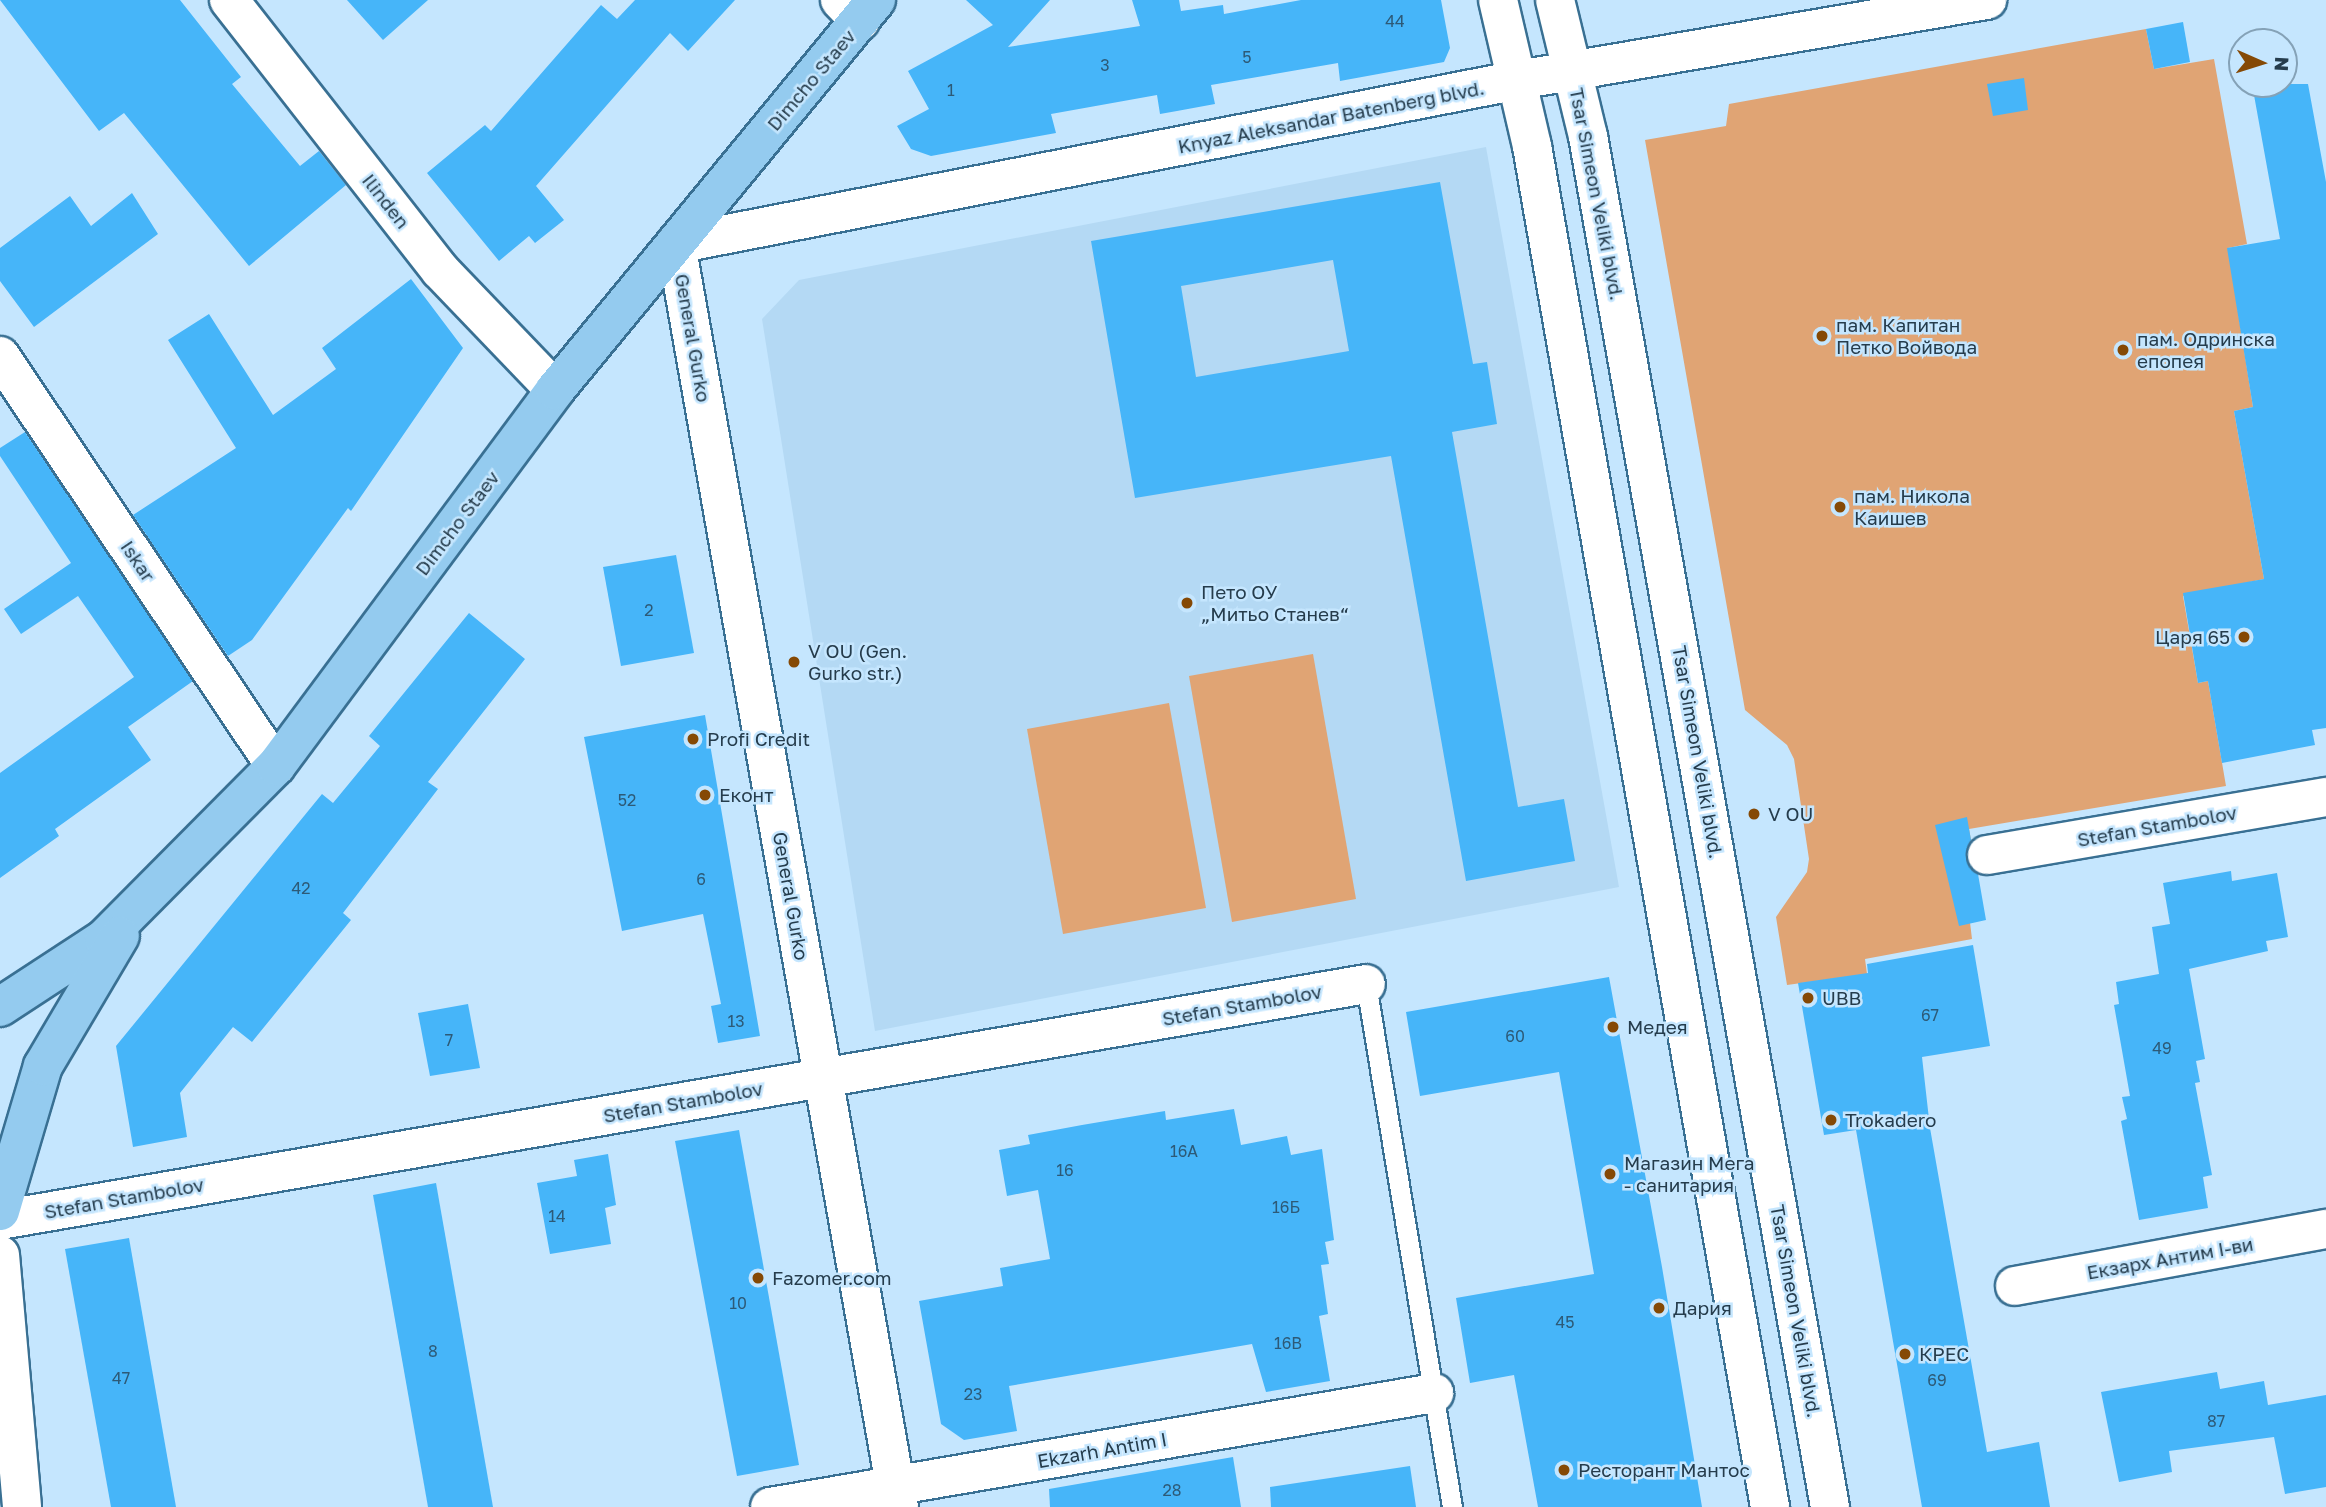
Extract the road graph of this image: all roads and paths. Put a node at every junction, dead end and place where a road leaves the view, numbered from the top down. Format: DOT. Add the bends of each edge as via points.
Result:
graph roads {
  1 [pos="229,0"];
  2 [pos="1498,0"];
  3 [pos="1555,0"];
  4 [pos="1987,0"];
  5 [pos="859,7"];
  6 [pos="1574,71"];
  7 [pos="1518,80"];
  8 [pos="676,244"];
  9 [pos="0,356"];
  10 [pos="555,390"];
  11 [pos="276,766"];
  12 [pos="2326,797"];
  13 [pos="1987,855"];
  14 [pos="135,910"];
  15 [pos="1366,984"];
  16 [pos="0,1007"];
  17 [pos="824,1077"];
  18 [pos="0,1211"];
  19 [pos="0,1220"];
  20 [pos="2326,1229"];
  21 [pos="0,1255"];
  22 [pos="2015,1286"];
  23 [pos="1434,1393"];
  24 [pos="0,1428"];
  25 [pos="897,1496"];
  26 [pos="21,1507"];
  27 [pos="771,1507"];
  28 [pos="1452,1507"];
  29 [pos="1770,1507"];
  30 [pos="1830,1507"];
  1 -- 10 [label="street, Ilinden" via="440,270"];
  2 -- 7 [label="street"];
  3 -- 6 [label="street, Tsar Simeon Veliki blvd."];
  4 -- 6 [label="street, Knyaz Aleksandar Batenberg blvd."];
  5 -- 8 [label="main road, Dimcho Staev"];
  6 -- 7 [label="street, Knyaz Aleksandar Batenberg blvd."];
  6 -- 30 [label="street, Tsar Simeon Veliki blvd."];
  7 -- 8 [label="street, Knyaz Aleksandar Batenberg blvd."];
  7 -- 29 [label="street" via="1669,908"];
  8 -- 10 [label="main road, Dimcho Staev"];
  8 -- 17 [label="street, General Gurko"];
  9 -- 11 [label="street, Iskar"];
  10 -- 11 [label="main road, Dimcho Staev"];
  11 -- 14 [label="main road, Dimcho Staev"];
  12 -- 13 [label="street, Stefan Stambolov"];
  14 -- 16 [label="main road, Dimcho Staev" via="104,939"];
  14 -- 18 [label="main road" via="43,1066"];
  15 -- 17 [label="street, Stefan Stambolov"];
  15 -- 23 [label="lane"];
  17 -- 19 [label="street, Stefan Stambolov"];
  17 -- 25 [label="street, General Gurko"];
  20 -- 22 [label="street, Екзарх Антим I-ви"];
  21 -- 26 [label="street"];
  23 -- 25 [label="street, Ekzarh Antim I"];
  23 -- 28 [label="lane"];
  24 -- 26 [label="street"];
  25 -- 27 [label="street, Ekzarh Antim I"];
}
